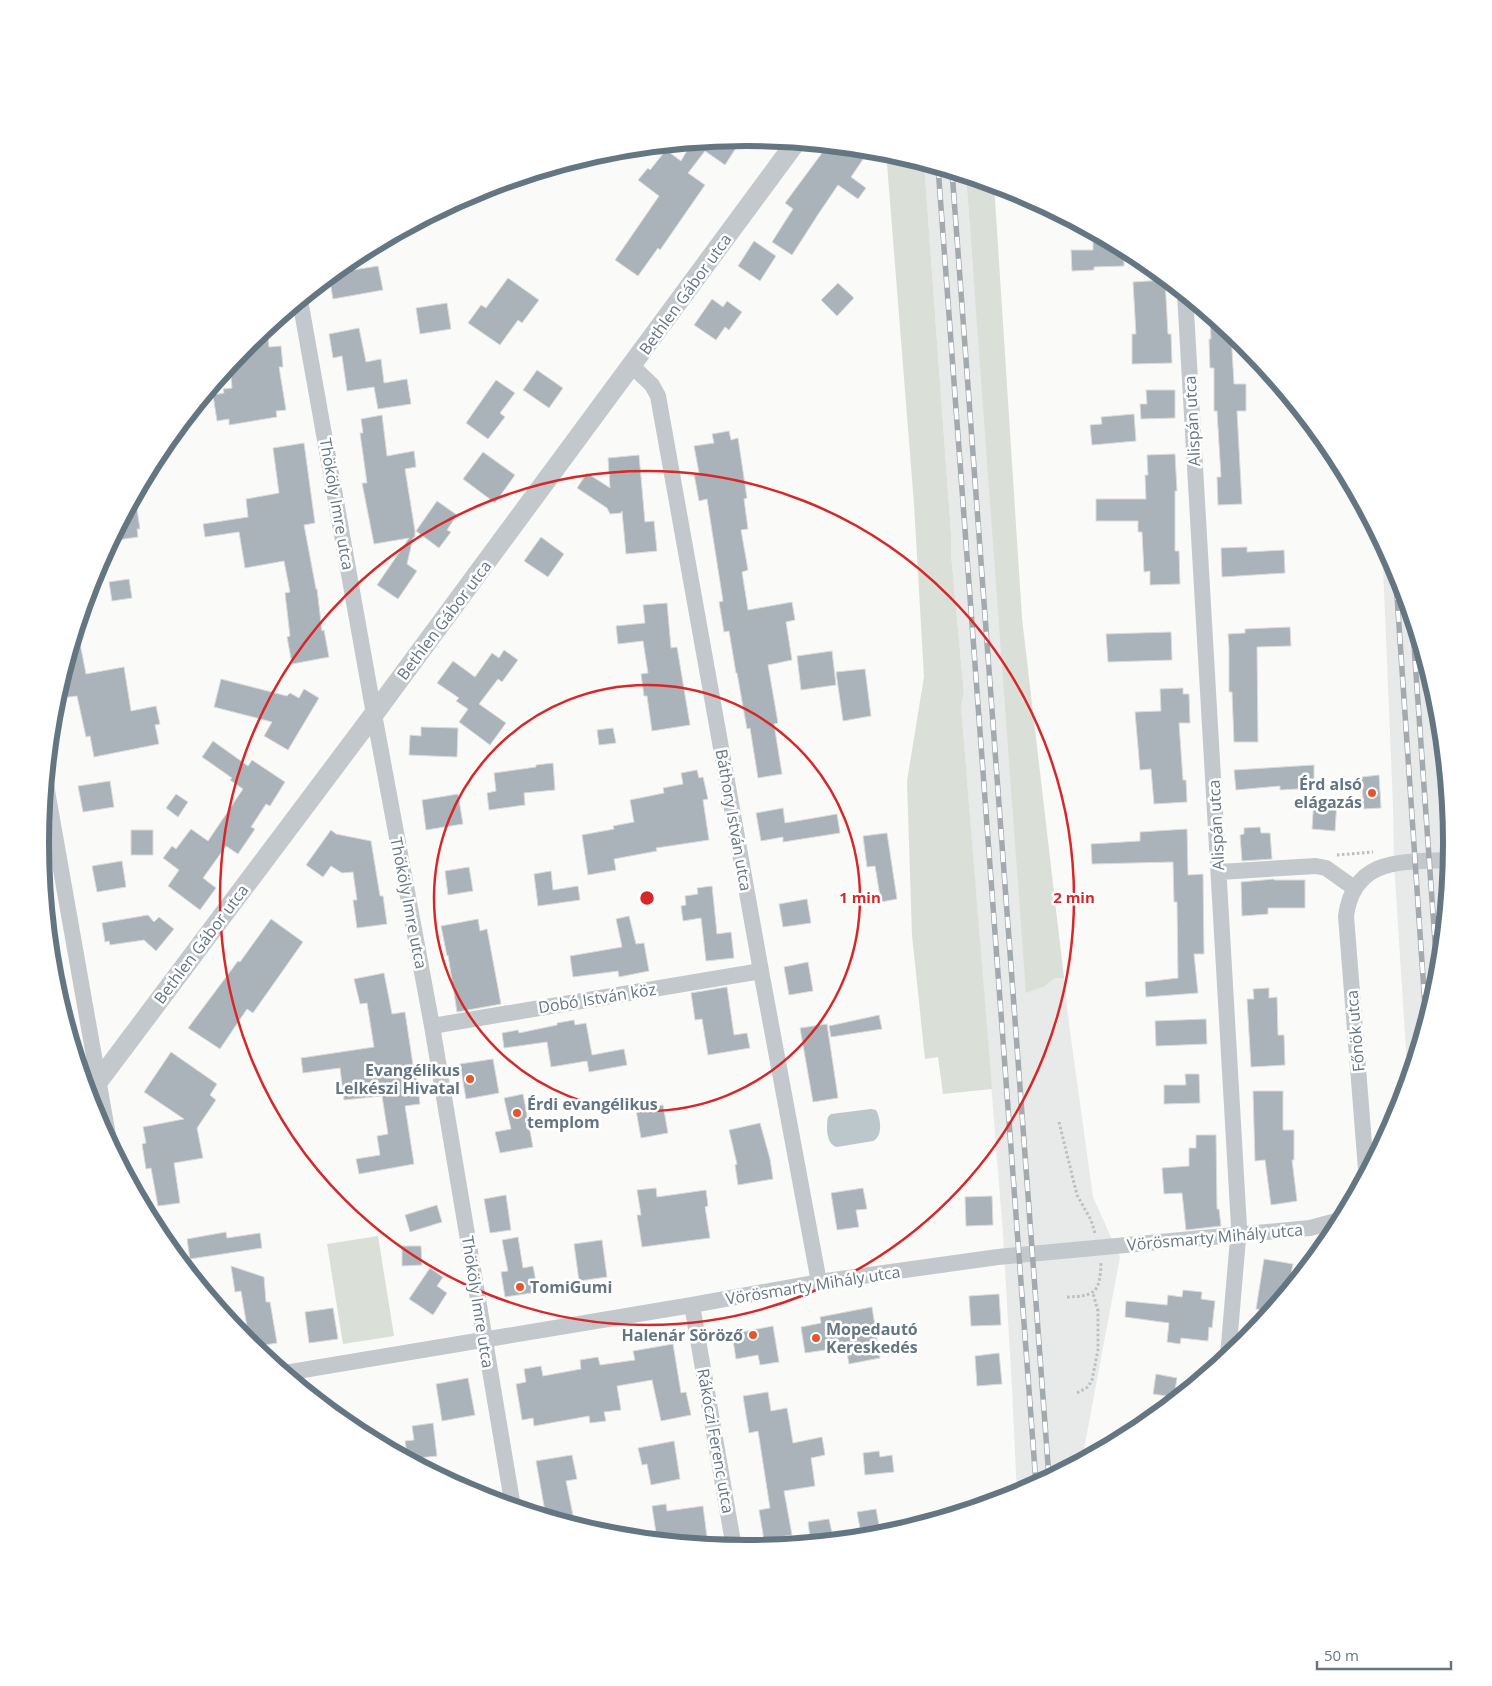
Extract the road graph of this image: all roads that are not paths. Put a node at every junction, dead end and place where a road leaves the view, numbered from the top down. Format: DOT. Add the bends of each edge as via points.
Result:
graph roads {
  1 [pos="792,147"];
  2 [pos="1185,302"];
  3 [pos="301,307"];
  4 [pos="632,366"];
  5 [pos="374,714"];
  6 [pos="50,809"];
  7 [pos="1443,860"];
  8 [pos="1218,872"];
  9 [pos="1354,888"];
  10 [pos="761,971"];
  11 [pos="432,1026"];
  12 [pos="92,1084"];
  13 [pos="93,1088"];
  14 [pos="1365,1162"];
  15 [pos="1330,1223"];
  16 [pos="1239,1234"];
  17 [pos="819,1282"];
  18 [pos="692,1305"];
  19 [pos="484,1340"];
  20 [pos="1229,1345"];
  21 [pos="293,1373"];
  22 [pos="512,1499"];
  23 [pos="733,1540"];
  1 -- 4 [label="street, Bethlen Gábor utca"];
  2 -- 8 [label="street, Alispán utca"];
  3 -- 5 [label="street, Thököly Imre utca"];
  4 -- 5 [label="street, Bethlen Gábor utca"];
  4 -- 10 [label="street, Báthory István utca" via="652,385 658,396"];
  5 -- 11 [label="street, Thököly Imre utca"];
  5 -- 13 [label="street, Bethlen Gábor utca"];
  6 -- 12 [label="street"];
  7 -- 9 [label="street" via="1383,866 1368,874"];
  8 -- 9 [label="street" via="1316,866 1326,868"];
  8 -- 16 [label="street, Alispán utca"];
  9 -- 14 [label="street, Főnök utca" via="1346,916"];
  10 -- 11 [label="street, Dobó István köz"];
  10 -- 17 [label="street, Báthory István utca"];
  11 -- 19 [label="street, Thököly Imre utca"];
  15 -- 16 [label="street, Vörösmarty Mihály utca"];
  16 -- 17 [label="street, Vörösmarty Mihály utca" via="998,1257"];
  16 -- 20 [label="street, Alispán utca"];
  17 -- 18 [label="street, Vörösmarty Mihály utca"];
  18 -- 19 [label="street, Vörösmarty Mihály utca"];
  18 -- 23 [label="street, Rákóczi Ferenc utca"];
  19 -- 21 [label="street, Vörösmarty Mihály utca"];
  19 -- 22 [label="street, Thököly Imre utca"];
}
